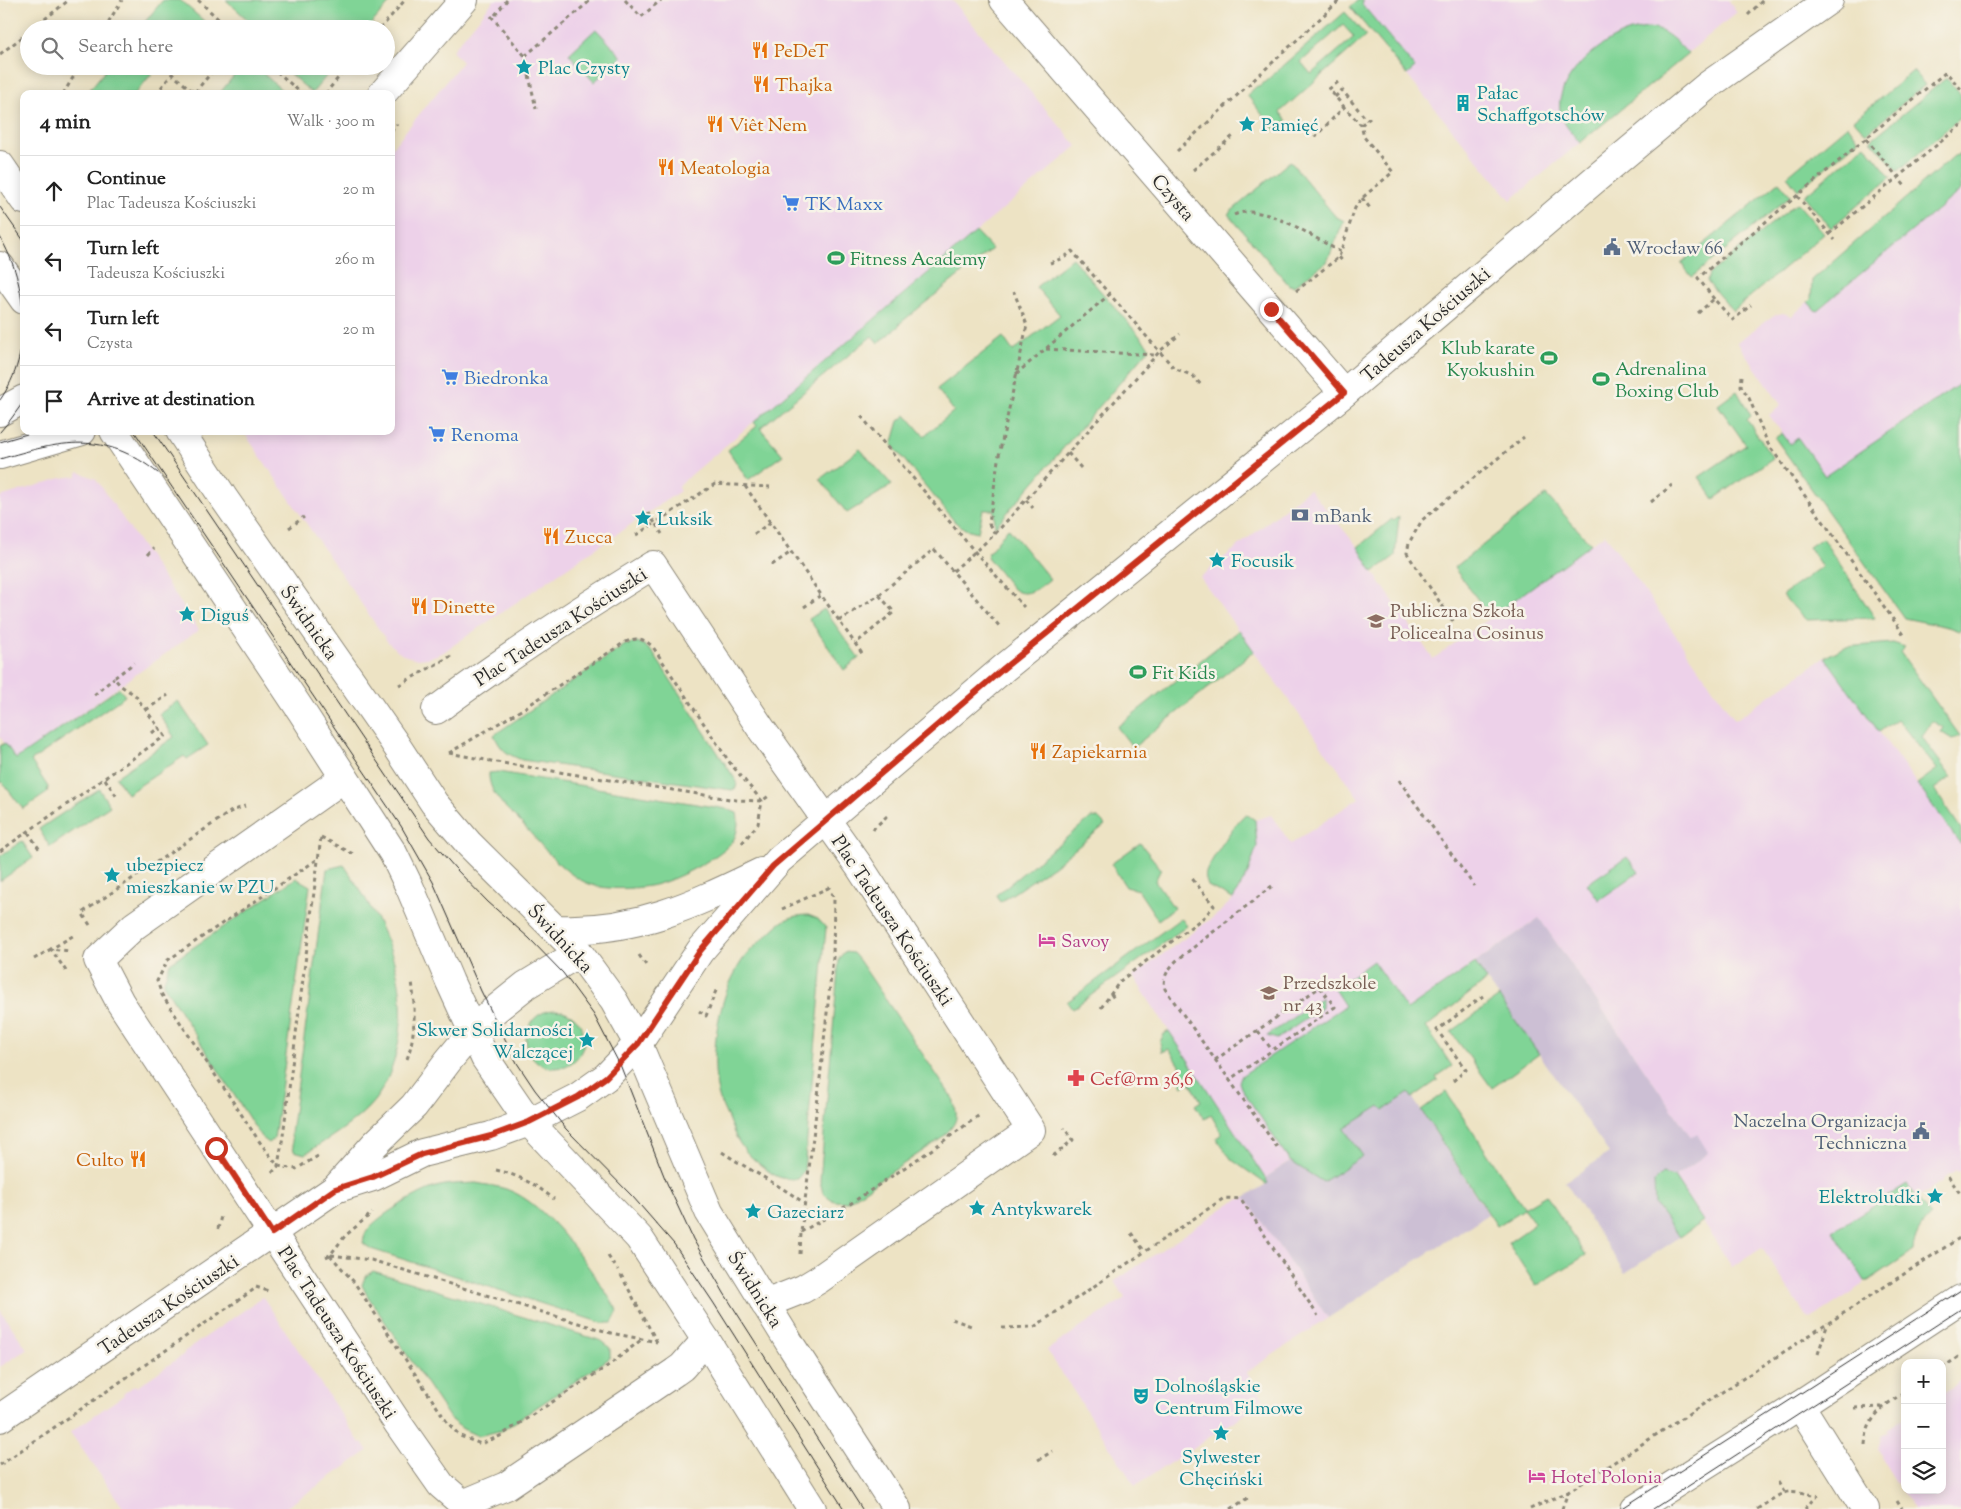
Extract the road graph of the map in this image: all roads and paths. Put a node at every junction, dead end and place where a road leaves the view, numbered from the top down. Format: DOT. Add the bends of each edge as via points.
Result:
graph roads {
  1 [pos="69,0"];
  2 [pos="122,0"];
  3 [pos="198,0"];
  4 [pos="405,0"];
  5 [pos="592,0"];
  6 [pos="625,0"];
  7 [pos="661,0"];
  8 [pos="1004,0"];
  9 [pos="1340,0"];
  10 [pos="1829,0"];
  11 [pos="475,5"];
  12 [pos="43,20"];
  13 [pos="110,20"];
  14 [pos="219,20"];
  15 [pos="388,20"];
  16 [pos="20,39"];
  17 [pos="0,54"];
  18 [pos="525,56"];
  19 [pos="75,75"];
  20 [pos="171,75"];
  21 [pos="173,75"];
  22 [pos="210,75"];
  23 [pos="281,75"];
  24 [pos="341,75"];
  25 [pos="1338,82"];
  26 [pos="1961,89"];
  27 [pos="65,90"];
  28 [pos="159,90"];
  29 [pos="191,90"];
  30 [pos="197,90"];
  31 [pos="298,90"];
  32 [pos="328,90"];
  33 [pos="386,90"];
  34 [pos="1335,97"];
  35 [pos="1344,107"];
  36 [pos="536,109"];
  37 [pos="1361,125"];
  38 [pos="1961,125"];
  39 [pos="1233,136"];
  40 [pos="1313,138"];
  41 [pos="1866,139"];
  42 [pos="1171,157"];
  43 [pos="0,165"];
  44 [pos="1187,176"];
  45 [pos="1898,178"];
  46 [pos="1905,186"];
  47 [pos="20,194"];
  48 [pos="1797,196"];
  49 [pos="1362,198"];
  50 [pos="1370,208"];
  51 [pos="1232,216"];
  52 [pos="1830,234"];
  53 [pos="1835,240"];
  54 [pos="1341,252"];
  55 [pos="1339,256"];
  56 [pos="1050,263"];
  57 [pos="1344,263"];
  58 [pos="0,266"];
  59 [pos="1014,292"];
  60 [pos="20,294"];
  61 [pos="1110,294"];
  62 [pos="1290,296"];
  63 [pos="1714,299"];
  64 [pos="1751,305"];
  65 [pos="1698,312"];
  66 [pos="1180,334"];
  67 [pos="1046,349"];
  68 [pos="1158,353"];
  69 [pos="1016,374"];
  70 [pos="1742,376"];
  71 [pos="1202,386"];
  72 [pos="1344,393"];
  73 [pos="20,401"];
  74 [pos="0,412"];
  75 [pos="862,416"];
  76 [pos="68,435"];
  77 [pos="117,435"];
  78 [pos="183,435"];
  79 [pos="1524,437"];
  80 [pos="1068,454"];
  81 [pos="0,455"];
  82 [pos="1081,468"];
  83 [pos="1672,485"];
  84 [pos="745,486"];
  85 [pos="770,487"];
  86 [pos="1026,500"];
  87 [pos="1651,502"];
  88 [pos="1033,508"];
  89 [pos="648,513"];
  90 [pos="304,517"];
  91 [pos="654,522"];
  92 [pos="771,522"];
  93 [pos="289,528"];
  94 [pos="754,534"];
  95 [pos="995,534"];
  96 [pos="635,536"];
  97 [pos="666,539"];
  98 [pos="791,552"];
  99 [pos="975,552"];
  100 [pos="772,565"];
  101 [pos="953,571"];
  102 [pos="821,595"];
  103 [pos="879,595"];
  104 [pos="804,607"];
  105 [pos="1024,607"];
  106 [pos="1468,610"];
  107 [pos="839,621"];
  108 [pos="1000,627"];
  109 [pos="1905,636"];
  110 [pos="855,644"];
  111 [pos="458,651"];
  112 [pos="863,655"];
  113 [pos="134,663"];
  114 [pos="114,678"];
  115 [pos="399,685"];
  116 [pos="94,695"];
  117 [pos="168,695"];
  118 [pos="146,710"];
  119 [pos="436,710"];
  120 [pos="158,727"];
  121 [pos="152,733"];
  122 [pos="344,778"];
  123 [pos="105,779"];
  124 [pos="1399,780"];
  125 [pos="775,792"];
  126 [pos="117,797"];
  127 [pos="762,801"];
  128 [pos="880,809"];
  129 [pos="234,810"];
  130 [pos="826,821"];
  131 [pos="28,832"];
  132 [pos="872,837"];
  133 [pos="736,848"];
  134 [pos="40,850"];
  135 [pos="0,851"];
  136 [pos="356,856"];
  137 [pos="318,859"];
  138 [pos="773,866"];
  139 [pos="145,871"];
  140 [pos="1190,876"];
  141 [pos="149,877"];
  142 [pos="834,883"];
  143 [pos="1272,886"];
  144 [pos="1474,886"];
  145 [pos="828,888"];
  146 [pos="779,912"];
  147 [pos="88,921"];
  148 [pos="97,921"];
  149 [pos="85,929"];
  150 [pos="556,929"];
  151 [pos="79,932"];
  152 [pos="637,952"];
  153 [pos="580,953"];
  154 [pos="67,973"];
  155 [pos="412,974"];
  156 [pos="652,974"];
  157 [pos="720,982"];
  158 [pos="1111,994"];
  159 [pos="1483,996"];
  160 [pos="1115,1000"];
  161 [pos="1101,1008"];
  162 [pos="706,1016"];
  163 [pos="1258,1031"];
  164 [pos="472,1032"];
  165 [pos="638,1044"];
  166 [pos="1272,1050"];
  167 [pos="1215,1060"];
  168 [pos="405,1063"];
  169 [pos="1229,1080"];
  170 [pos="1453,1081"];
  171 [pos="1009,1097"];
  172 [pos="529,1122"];
  173 [pos="1277,1147"];
  174 [pos="326,1152"];
  175 [pos="722,1152"];
  176 [pos="278,1166"];
  177 [pos="489,1168"];
  178 [pos="271,1173"];
  179 [pos="1948,1176"];
  180 [pos="335,1189"];
  181 [pos="1961,1195"];
  182 [pos="557,1201"];
  183 [pos="804,1203"];
  184 [pos="377,1210"];
  185 [pos="801,1232"];
  186 [pos="272,1233"];
  187 [pos="1131,1233"];
  188 [pos="1961,1237"];
  189 [pos="604,1250"];
  190 [pos="799,1252"];
  191 [pos="1145,1252"];
  192 [pos="330,1255"];
  193 [pos="252,1282"];
  194 [pos="256,1288"];
  195 [pos="274,1292"];
  196 [pos="1961,1299"];
  197 [pos="765,1304"];
  198 [pos="1318,1316"];
  199 [pos="952,1319"];
  200 [pos="974,1327"];
  201 [pos="1002,1328"];
  202 [pos="641,1340"];
  203 [pos="706,1340"];
  204 [pos="658,1342"];
  205 [pos="661,1348"];
  206 [pos="1961,1356"];
  207 [pos="1946,1365"];
  208 [pos="1901,1395"];
  209 [pos="1800,1405"];
  210 [pos="0,1418"];
  211 [pos="1865,1448"];
  212 [pos="1053,1451"];
  213 [pos="1038,1460"];
  214 [pos="0,1465"];
  215 [pos="1778,1482"];
  216 [pos="1568,1492"];
  217 [pos="1784,1492"];
  218 [pos="1822,1493"];
  219 [pos="1816,1496"];
  220 [pos="1249,1498"];
  221 [pos="812,1509"];
  222 [pos="897,1509"];
  223 [pos="1232,1509"];
  224 [pos="1530,1509"];
  225 [pos="1562,1509"];
  226 [pos="1635,1509"];
  227 [pos="1758,1509"];
  228 [pos="1804,1509"];
  229 [pos="1865,1509"];
  1 -- 12 [label="path"];
  2 -- 13 [label="path"];
  3 -- 14 [label="path"];
  4 -- 15 [label="path"];
  5 -- 18 [label="path"];
  6 -- 7 [label="path" via="641,17"];
  8 -- 72 [label="street, Czysta"];
  9 -- 42 [label="path"];
  10 -- 72 [label="street, Tadeusza Kościuszki" via="1707,86"];
  11 -- 18 [label="path"];
  11 -- 33 [label="street"];
  16 -- 17 [label="path"];
  18 -- 36 [label="path"];
  19 -- 27 [label="path"];
  20 -- 28 [label="path"];
  21 -- 29 [label="path"];
  22 -- 30 [label="path"];
  23 -- 31 [label="path"];
  24 -- 32 [label="path"];
  25 -- 34 [label="path" via="1329,89"];
  26 -- 41 [label="path" via="1946,72"];
  34 -- 35 [label="path"];
  34 -- 37 [label="path" via="1342,90 1369,119"];
  35 -- 37 [label="path"];
  35 -- 40 [label="path"];
  37 -- 49 [label="path" via="1364,136 1393,172"];
  38 -- 45 [label="path"];
  39 -- 44 [label="path"];
  41 -- 45 [label="path"];
  41 -- 48 [label="path"];
  43 -- 47 [label="street"];
  45 -- 46 [label="path"];
  45 -- 52 [label="path"];
  48 -- 52 [label="path"];
  48 -- 63 [label="path" via="1698,278"];
  49 -- 50 [label="path"];
  49 -- 54 [label="path" via="1355,208"];
  51 -- 54 [label="path" via="1257,212 1295,225"];
  52 -- 53 [label="path"];
  54 -- 55 [label="path"];
  55 -- 57 [label="path"];
  55 -- 62 [label="path"];
  56 -- 61 [label="path" via="1072,251"];
  58 -- 60 [label="street"];
  59 -- 69 [label="path" via="1026,325"];
  61 -- 67 [label="path"];
  61 -- 68 [label="path"];
  63 -- 64 [label="path" via="1733,320"];
  63 -- 65 [label="path"];
  66 -- 68 [label="path"];
  67 -- 68 [label="path"];
  67 -- 69 [label="path"];
  68 -- 71 [label="path" via="1174,368 1193,376"];
  68 -- 80 [label="path"];
  69 -- 95 [label="path" via="988,524"];
  70 -- 109 [label="path" via="1741,386 1768,444"];
  72 -- 130 [label="street, Tadeusza Kościuszki" via="1004,668"];
  73 -- 74 [label="street"];
  75 -- 99 [label="path"];
  76 -- 81 [label="street"];
  77 -- 122 [label="street"];
  78 -- 150 [label="street, Świdnicka" via="434,803 468,844"];
  79 -- 106 [label="path" via="1422,520 1409,543 1407,553 1452,620"];
  80 -- 82 [label="path"];
  80 -- 86 [label="path"];
  83 -- 87 [label="path"];
  84 -- 85 [label="path"];
  84 -- 91 [label="path" via="715,484"];
  84 -- 92 [label="path"];
  86 -- 88 [label="path"];
  86 -- 95 [label="path"];
  89 -- 91 [label="path"];
  90 -- 93 [label="path"];
  91 -- 96 [label="path"];
  91 -- 97 [label="path"];
  92 -- 94 [label="path"];
  92 -- 98 [label="path"];
  95 -- 99 [label="path"];
  98 -- 100 [label="path"];
  98 -- 102 [label="path"];
  99 -- 101 [label="path"];
  99 -- 105 [label="path"];
  101 -- 103 [label="path" via="934,549"];
  101 -- 108 [label="path"];
  102 -- 104 [label="path"];
  102 -- 107 [label="path"];
  103 -- 107 [label="path"];
  103 -- 110 [label="path" via="894,612"];
  107 -- 110 [label="path"];
  110 -- 112 [label="path"];
  111 -- 115 [label="path"];
  113 -- 114 [label="path"];
  114 -- 116 [label="path"];
  114 -- 118 [label="path" via="135,695"];
  117 -- 118 [label="path"];
  118 -- 120 [label="path"];
  119 -- 130 [label="street, Plac Tadeusza Kościuszki" via="552,628 653,565"];
  120 -- 121 [label="path"];
  120 -- 123 [label="path" via="165,736"];
  122 -- 164 [label="street" via="392,853 410,888"];
  122 -- 186 [label="street, Plac Tadeusza Kościuszki" via="134,926 98,960 120,1002"];
  123 -- 126 [label="path"];
  123 -- 131 [label="path"];
  124 -- 144 [label="path"];
  125 -- 127 [label="path"];
  127 -- 127 [label="path" via="730,763 653,647 636,638 449,753 736,800"];
  127 -- 133 [label="path" via="758,824"];
  128 -- 132 [label="path" via="886,817 874,828"];
  129 -- 139 [label="path"];
  130 -- 138 [label="street, Tadeusza Kościuszki"];
  130 -- 171 [label="street, Plac Tadeusza Kościuszki" via="859,866"];
  131 -- 134 [label="path"];
  131 -- 135 [label="path"];
  136 -- 137 [label="path" via="321,837"];
  137 -- 176 [label="path"];
  137 -- 176 [label="path" via="168,960 157,981 162,995"];
  138 -- 150 [label="street, Tadeusza Kościuszki" via="656,918 588,929"];
  138 -- 165 [label="street, Tadeusza Kościuszki" via="700,951"];
  139 -- 141 [label="path"];
  139 -- 147 [label="path" via="82,913"];
  140 -- 158 [label="path" via="1214,906 1120,981"];
  142 -- 145 [label="path"];
  143 -- 167 [label="path" via="1166,972 1165,989"];
  145 -- 146 [label="path"];
  145 -- 183 [label="path" via="834,898 833,957"];
  148 -- 149 [label="path"];
  150 -- 153 [label="street, Świdnicka"];
  151 -- 154 [label="path" via="51,949"];
  152 -- 156 [label="path"];
  153 -- 164 [label="street, Tadeusza Kościuszki" via="526,985"];
  153 -- 165 [label="street, Świdnicka" via="614,1001"];
  155 -- 168 [label="path" via="415,1006 411,1049"];
  157 -- 162 [label="path"];
  158 -- 160 [label="path"];
  158 -- 161 [label="path"];
  159 -- 170 [label="path" via="1438,1030 1466,1070"];
  163 -- 166 [label="path"];
  163 -- 166 [label="path" via="1320,987 1335,1007"];
  163 -- 167 [label="path"];
  164 -- 172 [label="street" via="484,1058"];
  164 -- 180 [label="street, Tadeusza Kościuszki" via="414,1106"];
  165 -- 172 [label="street, Tadeusza Kościuszki" via="594,1086"];
  165 -- 197 [label="street, Świdnicka" via="709,1212"];
  166 -- 169 [label="path"];
  167 -- 169 [label="path"];
  169 -- 173 [label="path"];
  171 -- 185 [label="path" via="850,1204"];
  171 -- 197 [label="street, Plac Tadeusza Kościuszki" via="1031,1130 818,1280"];
  172 -- 180 [label="street, Tadeusza Kościuszki" via="491,1136 422,1154 373,1177"];
  172 -- 203 [label="street" via="639,1238"];
  174 -- 176 [label="path" via="296,1169"];
  175 -- 183 [label="path"];
  176 -- 178 [label="path"];
  177 -- 182 [label="path" via="514,1174"];
  179 -- 181 [label="path"];
  180 -- 186 [label="street, Tadeusza Kościuszki"];
  183 -- 185 [label="path"];
  184 -- 192 [label="path" via="345,1236"];
  185 -- 190 [label="path"];
  186 -- 203 [label="street, Plac Tadeusza Kościuszki" via="422,1458 441,1484 463,1504 506,1486 682,1367"];
  186 -- 210 [label="street, Tadeusza Kościuszki"];
  187 -- 191 [label="path"];
  188 -- 216 [label="path"];
  189 -- 204 [label="path" via="621,1274"];
  191 -- 198 [label="path" via="1224,1198 1241,1199"];
  191 -- 201 [label="path" via="1034,1327"];
  192 -- 202 [label="path" via="371,1260"];
  192 -- 202 [label="path" via="354,1282 447,1422 460,1436 481,1444 500,1436"];
  193 -- 194 [label="path"];
  194 -- 195 [label="path"];
  194 -- 214 [label="path"];
  196 -- 209 [label="street"];
  197 -- 222 [label="street, Świdnicka"];
  199 -- 200 [label="path"];
  202 -- 204 [label="path"];
  203 -- 221 [label="street"];
  204 -- 205 [label="path"];
  206 -- 207 [label="path"];
  208 -- 211 [label="path" via="1876,1415 1866,1433"];
  209 -- 226 [label="street"];
  209 -- 229 [label="street"];
  212 -- 213 [label="path"];
  215 -- 217 [label="path"];
  216 -- 224 [label="path"];
  216 -- 225 [label="path"];
  217 -- 219 [label="path"];
  217 -- 227 [label="path"];
  218 -- 219 [label="path"];
  219 -- 228 [label="path"];
  220 -- 223 [label="path"];
}
